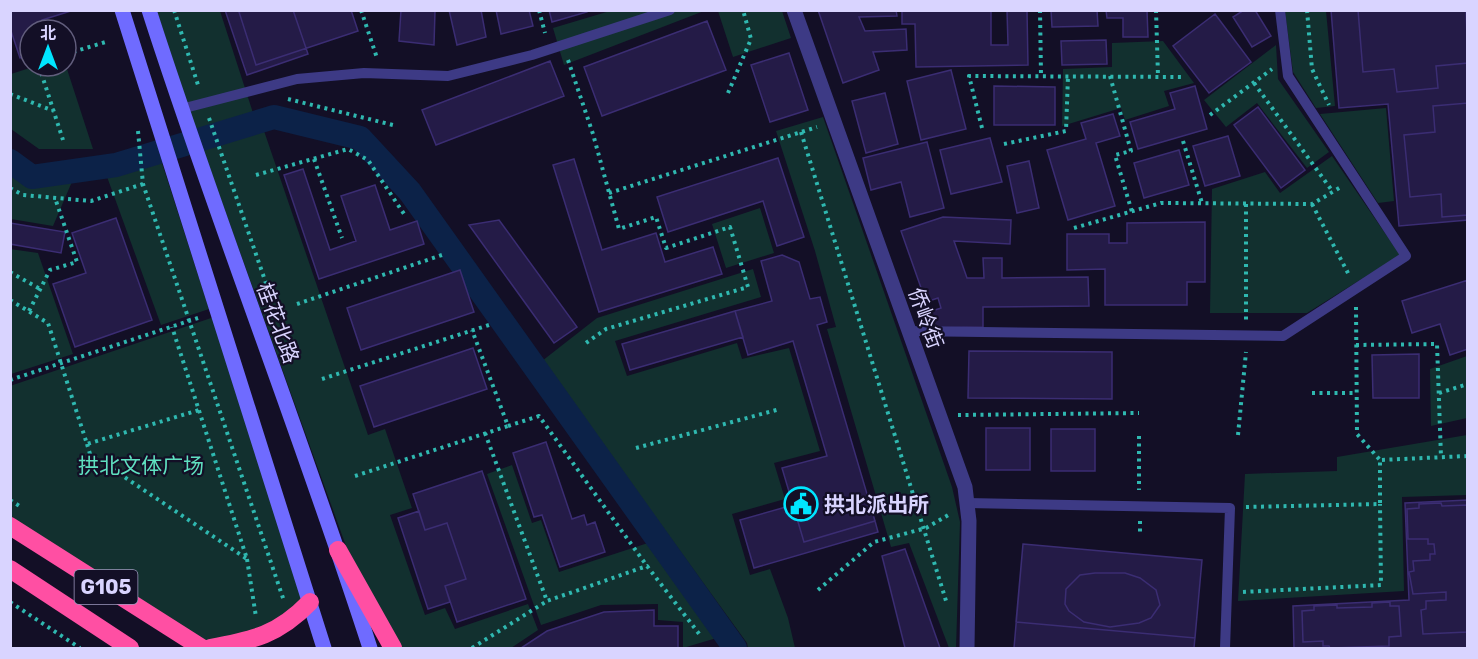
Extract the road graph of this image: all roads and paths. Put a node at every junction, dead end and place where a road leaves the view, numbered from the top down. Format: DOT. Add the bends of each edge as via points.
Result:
graph roads {
  1 [pos="122,10"];
  2 [pos="149,10"];
  3 [pos="174,10"];
  4 [pos="361,10"];
  5 [pos="539,10"];
  6 [pos="670,10"];
  7 [pos="743,10"];
  8 [pos="794,10"];
  9 [pos="1040,10"];
  10 [pos="1156,10"];
  11 [pos="1280,10"];
  12 [pos="1306,10"];
  13 [pos="110,41"];
  14 [pos="564,45"];
  15 [pos="550,49"];
  16 [pos="78,50"];
  17 [pos="1311,57"];
  18 [pos="1286,59"];
  19 [pos="382,74"];
  20 [pos="1041,75"];
  21 [pos="1068,76"];
  22 [pos="1110,76"];
  23 [pos="1158,76"];
  24 [pos="1182,77"];
  25 [pos="43,78"];
  26 [pos="1254,83"];
  27 [pos="728,93"];
  28 [pos="10,94"];
  29 [pos="284,98"];
  30 [pos="204,102"];
  31 [pos="1332,110"];
  32 [pos="54,111"];
  33 [pos="183,115"];
  34 [pos="1210,115"];
  35 [pos="834,122"];
  36 [pos="397,126"];
  37 [pos="982,128"];
  38 [pos="138,129"];
  39 [pos="801,132"];
  40 [pos="63,140"];
  41 [pos="1183,141"];
  42 [pos="1004,144"];
  43 [pos="219,145"];
  44 [pos="314,159"];
  45 [pos="256,175"];
  46 [pos="1356,179"];
  47 [pos="143,184"];
  48 [pos="10,188"];
  49 [pos="1333,192"];
  50 [pos="609,193"];
  51 [pos="55,198"];
  52 [pos="1202,203"];
  53 [pos="1312,204"];
  54 [pos="1132,212"];
  55 [pos="406,217"];
  56 [pos="1074,228"];
  57 [pos="342,238"];
  58 [pos="442,255"];
  59 [pos="10,272"];
  60 [pos="1356,288"];
  61 [pos="40,289"];
  62 [pos="10,300"];
  63 [pos="297,304"];
  64 [pos="29,311"];
  65 [pos="218,311"];
  66 [pos="190,321"];
  67 [pos="492,324"];
  68 [pos="172,327"];
  69 [pos="472,330"];
  70 [pos="908,331"];
  71 [pos="586,343"];
  72 [pos="1356,345"];
  73 [pos="61,363"];
  74 [pos="322,379"];
  75 [pos="10,380"];
  76 [pos="1467,384"];
  77 [pos="1312,393"];
  78 [pos="1356,393"];
  79 [pos="1439,393"];
  80 [pos="780,409"];
  81 [pos="199,410"];
  82 [pos="1139,413"];
  83 [pos="939,415"];
  84 [pos="508,426"];
  85 [pos="485,433"];
  86 [pos="1139,436"];
  87 [pos="87,444"];
  88 [pos="636,448"];
  89 [pos="1467,456"];
  90 [pos="1441,457"];
  91 [pos="1380,459"];
  92 [pos="355,476"];
  93 [pos="10,500"];
  94 [pos="967,503"];
  95 [pos="1380,504"];
  96 [pos="1139,506"];
  97 [pos="1230,508"];
  98 [pos="30,512"];
  99 [pos="10,526"];
  100 [pos="926,528"];
  101 [pos="1140,532"];
  102 [pos="338,550"];
  103 [pos="247,559"];
  104 [pos="647,566"];
  105 [pos="10,569"];
  106 [pos="818,590"];
  107 [pos="1227,593"];
  108 [pos="547,601"];
  109 [pos="10,602"];
  110 [pos="310,602"];
  111 [pos="274,606"];
  112 [pos="948,606"];
  113 [pos="265,609"];
  114 [pos="255,613"];
  115 [pos="245,617"];
  116 [pos="264,635"];
  117 [pos="700,635"];
  118 [pos="80,648"];
  119 [pos="130,648"];
  120 [pos="202,648"];
  121 [pos="210,648"];
  122 [pos="324,648"];
  123 [pos="370,648"];
  124 [pos="393,648"];
  125 [pos="472,648"];
  126 [pos="967,648"];
  127 [pos="1225,648"];
  1 -- 65 [label="main road"];
  2 -- 33 [label="main road, 桂花北路"];
  3 -- 30 [label="path"];
  4 -- 19 [label="path"];
  5 -- 15 [label="path"];
  6 -- 14 [label="lane"];
  7 -- 27 [label="path" via="751,39"];
  8 -- 35 [label="street, 侨岭街"];
  9 -- 20 [label="path"];
  10 -- 23 [label="path"];
  11 -- 18 [label="lane"];
  12 -- 17 [label="path"];
  13 -- 16 [label="path"];
  14 -- 15 [label="lane"];
  14 -- 50 [label="path"];
  15 -- 19 [label="lane" via="448,76"];
  17 -- 18 [label="path"];
  17 -- 31 [label="path" via="1312,69"];
  18 -- 26 [label="path"];
  18 -- 46 [label="lane" via="1288,76"];
  19 -- 30 [label="lane" via="297,79"];
  20 -- 21 [label="path"];
  20 -- 37 [label="path" via="969,76"];
  21 -- 22 [label="path"];
  21 -- 42 [label="path" via="1066,131"];
  22 -- 23 [label="path"];
  22 -- 54 [label="path" via="1131,151 1115,155"];
  23 -- 24 [label="path"];
  25 -- 32 [label="path"];
  26 -- 34 [label="path"];
  26 -- 49 [label="path"];
  28 -- 32 [label="path"];
  29 -- 36 [label="path"];
  30 -- 33 [label="lane"];
  30 -- 43 [label="path"];
  32 -- 40 [label="path"];
  33 -- 102 [label="main road, 桂花北路"];
  35 -- 39 [label="path"];
  35 -- 70 [label="street, 侨岭街"];
  38 -- 47 [label="path"];
  39 -- 50 [label="path"];
  39 -- 100 [label="path"];
  41 -- 52 [label="path"];
  44 -- 45 [label="path"];
  44 -- 55 [label="path" via="348,149 368,160"];
  44 -- 57 [label="path"];
  46 -- 49 [label="path"];
  46 -- 60 [label="lane" via="1406,256"];
  47 -- 51 [label="path" via="91,201"];
  47 -- 66 [label="path"];
  48 -- 51 [label="path" via="23,195"];
  49 -- 53 [label="path"];
  50 -- 71 [label="path" via="619,229 656,217 666,248 730,227 748,287 606,328"];
  51 -- 61 [label="path" via="77,262 50,270"];
  52 -- 53 [label="path"];
  52 -- 54 [label="path" via="1161,203"];
  53 -- 60 [label="path"];
  54 -- 56 [label="path"];
  58 -- 63 [label="path"];
  59 -- 61 [label="path"];
  60 -- 70 [label="lane" via="1283,336"];
  60 -- 72 [label="path"];
  61 -- 64 [label="path"];
  62 -- 64 [label="path"];
  64 -- 73 [label="path" via="48,323"];
  65 -- 66 [label="path"];
  65 -- 110 [label="main road"];
  66 -- 68 [label="path"];
  66 -- 111 [label="path" via="284,602"];
  67 -- 69 [label="path"];
  68 -- 73 [label="path"];
  68 -- 81 [label="path"];
  69 -- 74 [label="path"];
  69 -- 84 [label="path"];
  70 -- 83 [label="street, 侨岭街"];
  72 -- 78 [label="path"];
  72 -- 79 [label="path" via="1437,344"];
  73 -- 75 [label="path"];
  73 -- 87 [label="path"];
  76 -- 79 [label="path"];
  77 -- 78 [label="path"];
  78 -- 91 [label="path" via="1356,434"];
  79 -- 90 [label="path"];
  80 -- 88 [label="path"];
  81 -- 87 [label="path"];
  81 -- 103 [label="path"];
  82 -- 83 [label="path"];
  83 -- 94 [label="street, 侨岭街"];
  84 -- 85 [label="path"];
  84 -- 104 [label="path" via="539,416"];
  85 -- 92 [label="path"];
  85 -- 108 [label="path"];
  86 -- 96 [label="path"];
  87 -- 103 [label="path" via="90,454"];
  89 -- 90 [label="path"];
  90 -- 91 [label="path"];
  91 -- 95 [label="path"];
  93 -- 98 [label="path"];
  94 -- 96 [label="lane"];
  94 -- 100 [label="path"];
  94 -- 126 [label="street, 侨岭街"];
  95 -- 97 [label="path"];
  95 -- 107 [label="path" via="1381,585"];
  96 -- 97 [label="lane"];
  96 -- 101 [label="path"];
  97 -- 107 [label="lane"];
  99 -- 120 [label="highway, G105"];
  100 -- 106 [label="path" via="874,542"];
  100 -- 112 [label="path"];
  102 -- 123 [label="main road, 桂花北路"];
  102 -- 124 [label="highway"];
  103 -- 114 [label="path"];
  104 -- 108 [label="path"];
  104 -- 117 [label="path"];
  105 -- 119 [label="highway, G105"];
  107 -- 127 [label="lane"];
  108 -- 125 [label="path"];
  109 -- 118 [label="path"];
  110 -- 116 [label="highway" via="291,622"];
  110 -- 122 [label="main road"];
  113 -- 114 [label="path"];
  114 -- 115 [label="path"];
  114 -- 116 [label="path"];
  116 -- 121 [label="highway"];
}
